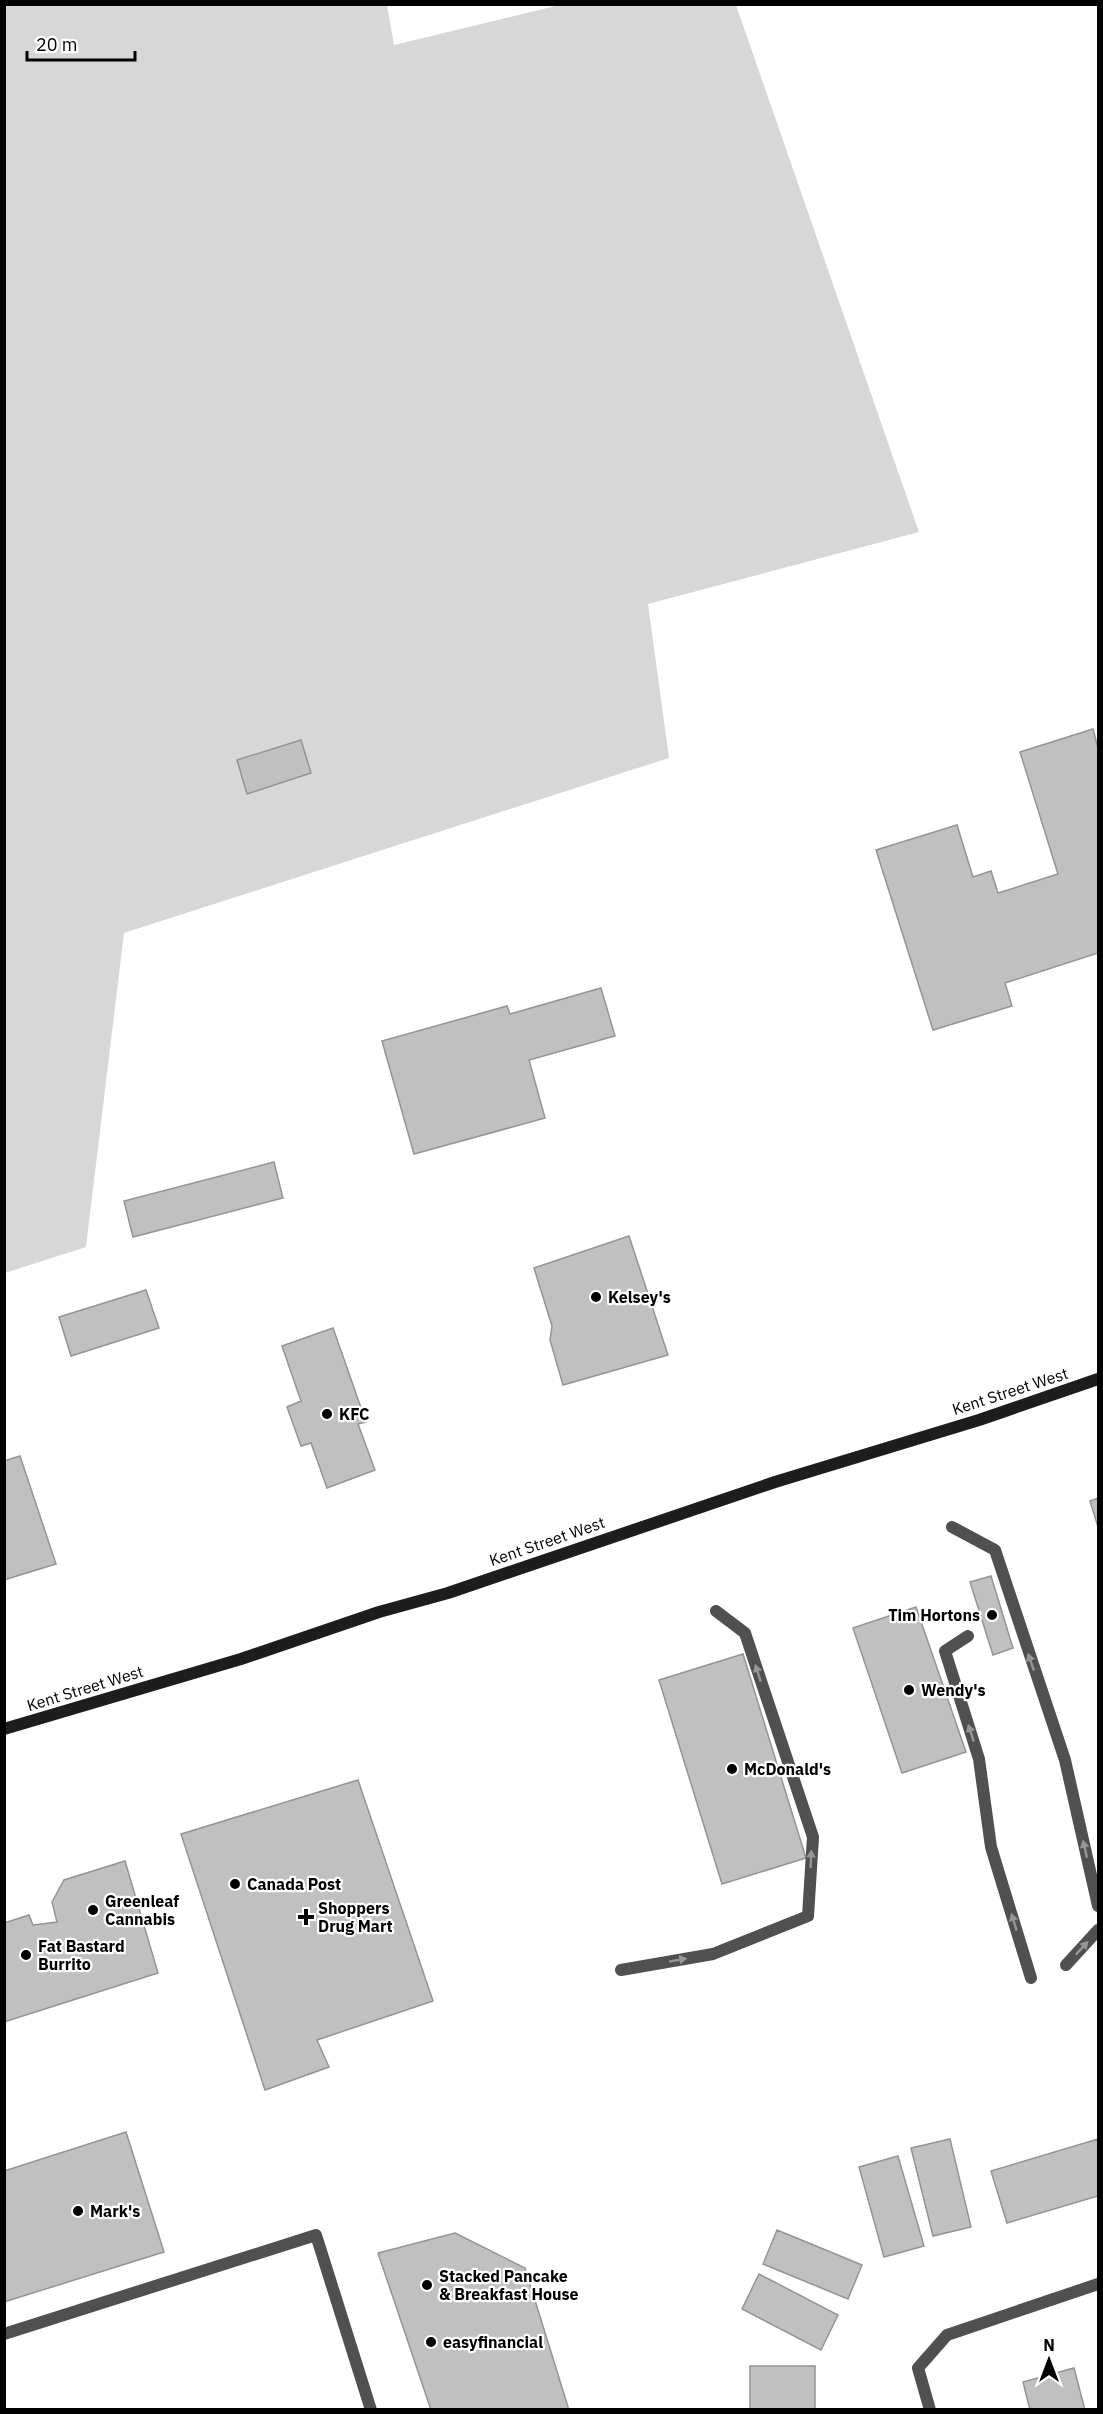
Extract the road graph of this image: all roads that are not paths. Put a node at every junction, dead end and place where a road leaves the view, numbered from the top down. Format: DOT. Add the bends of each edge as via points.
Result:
graph roads {
  1 [pos="1098,1378"];
  2 [pos="952,1527"];
  3 [pos="717,1611"];
  4 [pos="968,1636"];
  5 [pos="4,1729"];
  6 [pos="1098,1906"];
  7 [pos="1098,1930"];
  8 [pos="1066,1965"];
  9 [pos="621,1970"];
  10 [pos="1031,1978"];
  11 [pos="1098,2284"];
  12 [pos="4,2334"];
  13 [pos="371,2409"];
  14 [pos="930,2409"];
  1 -- 5 [label="main road, Kent Street West" via="448,1593"];
  6 -- 2 [label="street, one-way" via="1065,1760 995,1550"];
  9 -- 3 [label="street, one-way" via="713,1954 808,1916 813,1838 745,1633"];
  10 -- 4 [label="street, one-way" via="991,1847 980,1759 945,1652"];
  8 -- 7 [label="street, one-way"];
  11 -- 14 [label="street" via="947,2335 918,2368"];
  12 -- 13 [label="street" via="316,2235"];
}
